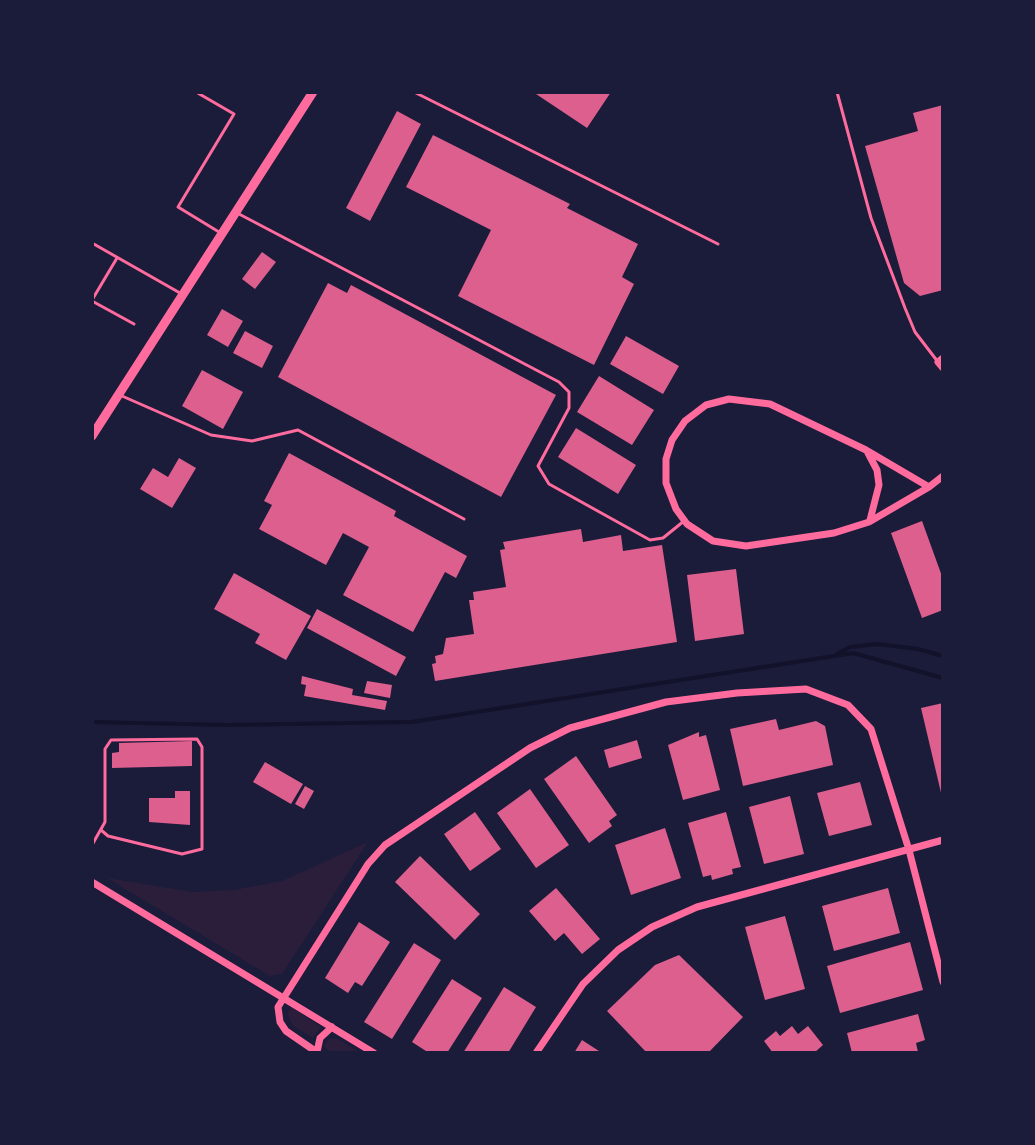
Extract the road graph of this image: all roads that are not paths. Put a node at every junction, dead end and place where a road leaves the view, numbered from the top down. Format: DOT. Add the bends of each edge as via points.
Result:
graph roads {
  1 [pos="196,92"];
  2 [pos="313,92"];
  3 [pos="414,92"];
  4 [pos="837,92"];
  5 [pos="236,213"];
  6 [pos="222,234"];
  7 [pos="92,243"];
  8 [pos="718,244"];
  9 [pos="117,258"];
  10 [pos="183,295"];
  11 [pos="92,301"];
  12 [pos="134,324"];
  13 [pos="941,363"];
  14 [pos="119,394"];
  15 [pos="94,429"];
  16 [pos="866,450"];
  17 [pos="943,476"];
  18 [pos="929,487"];
  19 [pos="464,519"];
  20 [pos="684,521"];
  21 [pos="869,522"];
  22 [pos="101,830"];
  23 [pos="943,840"];
  24 [pos="92,845"];
  25 [pos="909,850"];
  26 [pos="92,882"];
  27 [pos="943,982"];
  28 [pos="283,996"];
  29 [pos="332,1027"];
  30 [pos="318,1053"];
  31 [pos="374,1053"];
  32 [pos="536,1053"];
  1 -- 6 [label="lane" via="234,114 178,207"];
  2 -- 5 [label="street"];
  3 -- 8 [label="lane"];
  4 -- 13 [label="lane" via="886,257 915,332"];
  5 -- 6 [label="street"];
  5 -- 20 [label="lane" via="559,382 569,392 569,408 538,466 549,484 650,540 663,538"];
  6 -- 10 [label="street"];
  7 -- 9 [label="lane"];
  9 -- 10 [label="lane"];
  9 -- 11 [label="lane"];
  10 -- 14 [label="street"];
  11 -- 12 [label="lane"];
  14 -- 15 [label="street"];
  14 -- 19 [label="lane" via="211,435 252,441 298,430"];
  16 -- 18 [label="street"];
  16 -- 20 [label="street" via="762,401 716,401 685,421 668,450 666,483"];
  16 -- 21 [label="street" via="879,485"];
  17 -- 18 [label="street"];
  18 -- 21 [label="street"];
  20 -- 21 [label="street" via="713,541 746,546 834,533"];
  22 -- 22 [label="lane" via="105,749 111,740 197,739 202,747 202,849 182,854"];
  22 -- 24 [label="lane"];
  23 -- 25 [label="street"];
  25 -- 27 [label="street"];
  25 -- 28 [label="street" via="876,738 848,705 792,688 666,702 591,721 542,741 396,836 368,864"];
  25 -- 32 [label="street" via="697,907 652,927 593,973"];
  26 -- 28 [label="street"];
  28 -- 29 [label="street"];
  28 -- 30 [label="street" via="277,1011 282,1027"];
  29 -- 30 [label="street" via="320,1038"];
  29 -- 31 [label="street"];
}
